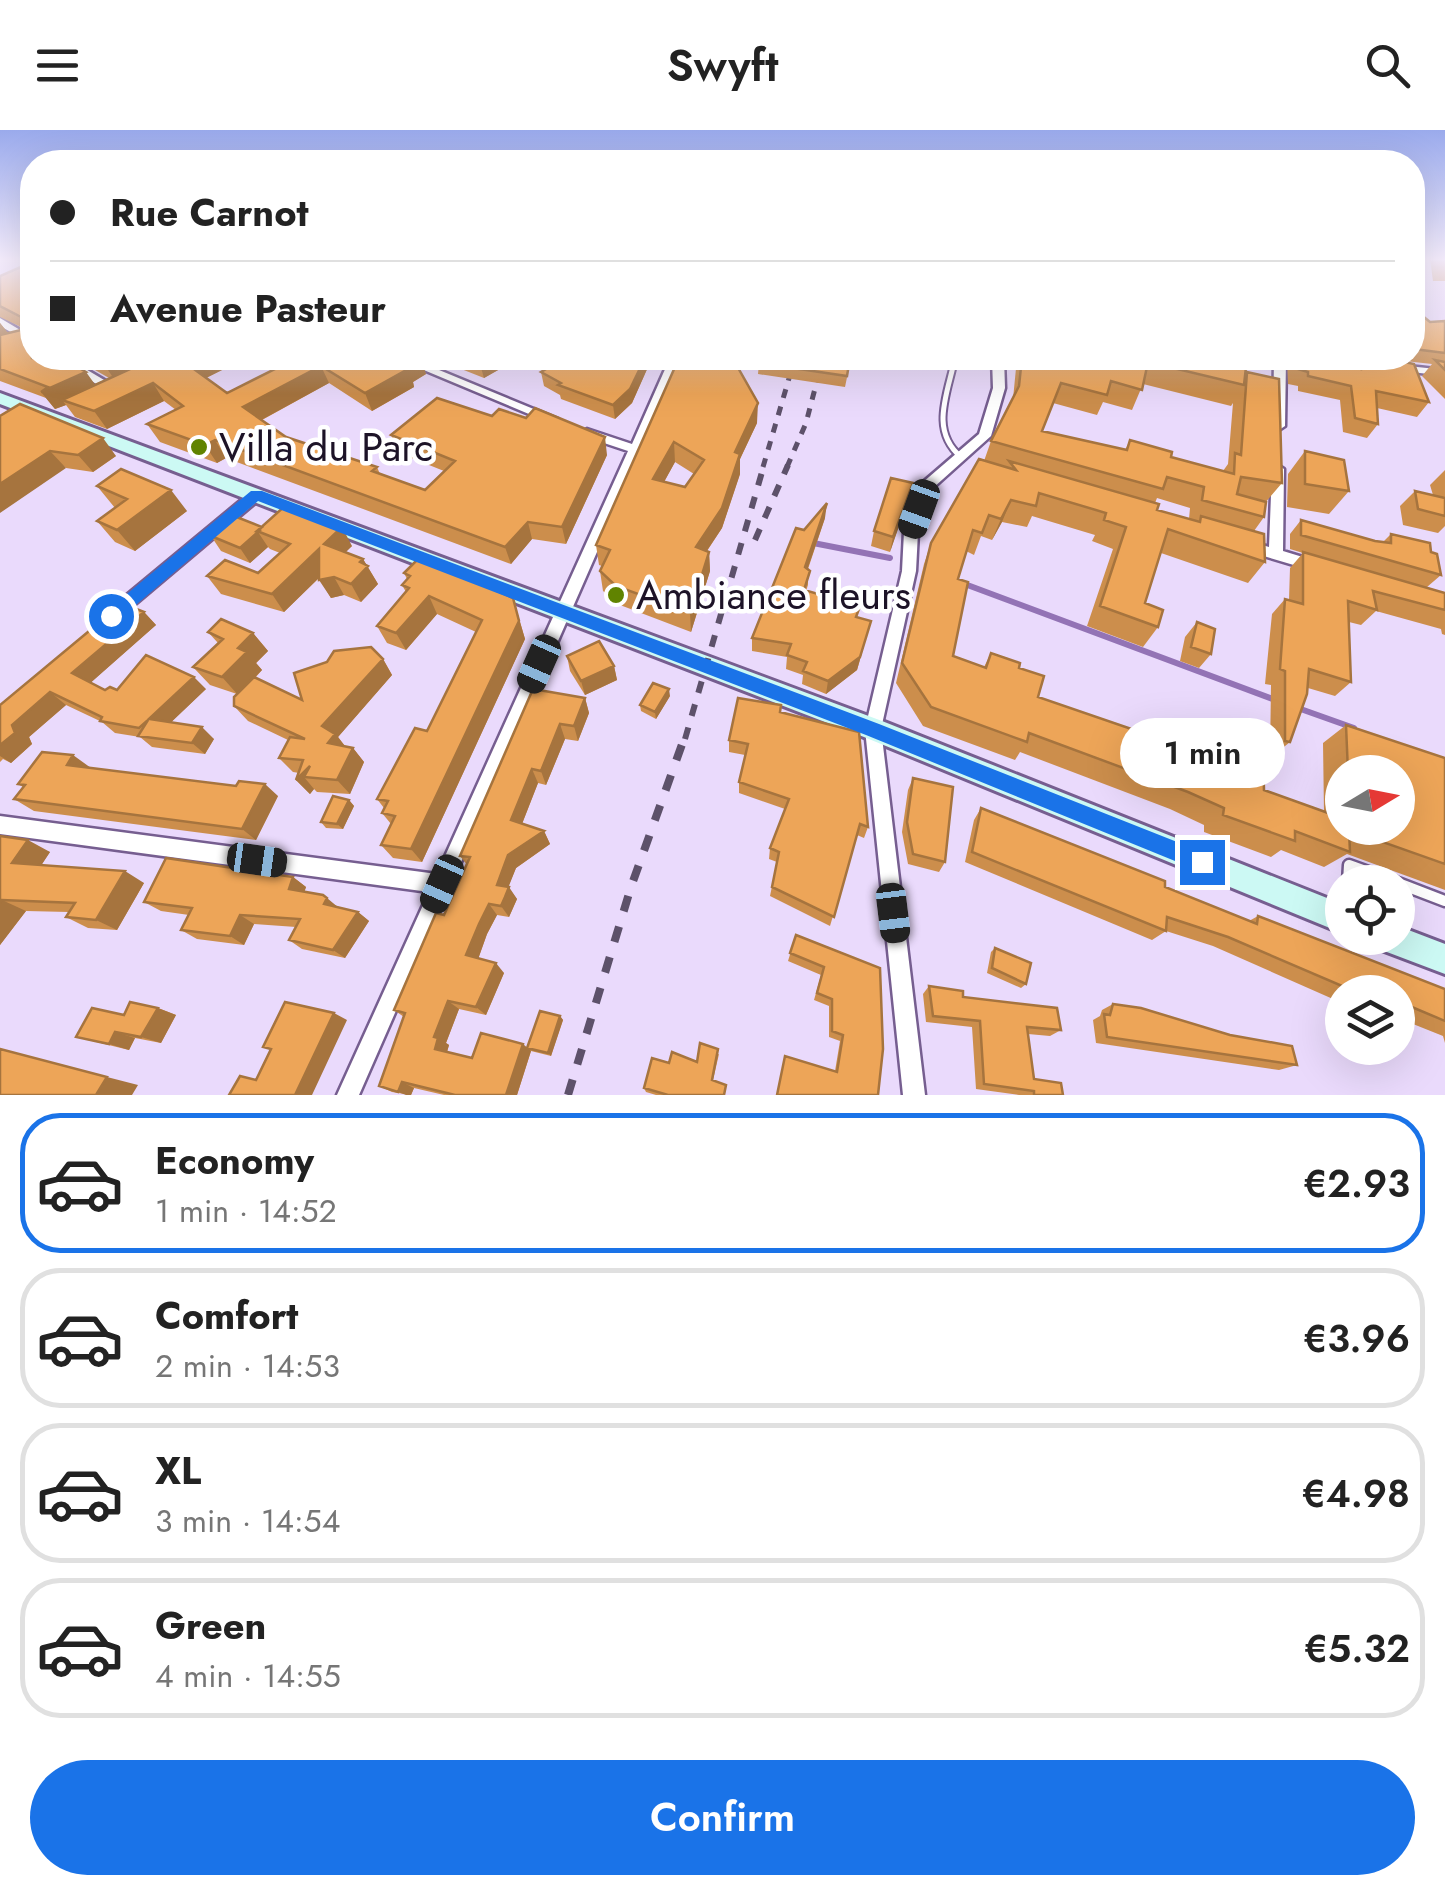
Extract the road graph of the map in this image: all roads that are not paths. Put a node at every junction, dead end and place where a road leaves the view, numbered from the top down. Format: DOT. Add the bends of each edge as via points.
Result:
graph roads {
  1 [pos="20,343"];
  2 [pos="14,345"];
  3 [pos="81,370"];
  4 [pos="433,370"];
  5 [pos="671,370"];
  6 [pos="952,370"];
  7 [pos="998,370"];
  8 [pos="1280,370"];
  9 [pos="133,382"];
  10 [pos="115,390"];
  11 [pos="100,397"];
  12 [pos="0,398"];
  13 [pos="636,449"];
  14 [pos="960,460"];
  15 [pos="977,467"];
  16 [pos="256,495"];
  17 [pos="1220,538"];
  18 [pos="1276,554"];
  19 [pos="1333,571"];
  20 [pos="563,611"];
  21 [pos="102,623"];
  22 [pos="873,729"];
  23 [pos="0,825"];
  24 [pos="442,884"];
  25 [pos="1415,890"];
  26 [pos="1445,901"];
  27 [pos="1325,912"];
  28 [pos="1415,948"];
  29 [pos="1445,959"];
  30 [pos="348,1095"];
  31 [pos="914,1095"];
  1 -- 2 [label="street"];
  3 -- 10 [label="street"];
  4 -- 13 [label="street"];
  5 -- 13 [label="street"];
  6 -- 14 [label="lane" via="940,430"];
  7 -- 14 [label="street" via="985,436"];
  8 -- 18 [label="street"];
  9 -- 10 [label="street"];
  10 -- 11 [label="street"];
  12 -- 16 [label="main road" via="63,414"];
  13 -- 20 [label="street"];
  14 -- 15 [label="street"];
  14 -- 22 [label="street" via="927,486 911,532"];
  16 -- 20 [label="main road"];
  16 -- 21 [label="street"];
  17 -- 18 [label="street"];
  18 -- 19 [label="street"];
  20 -- 22 [label="main road"];
  20 -- 24 [label="street"];
  22 -- 27 [label="main road"];
  22 -- 31 [label="street"];
  23 -- 24 [label="street"];
  24 -- 30 [label="street"];
  25 -- 26 [label="lane"];
  28 -- 29 [label="main road"];
}
